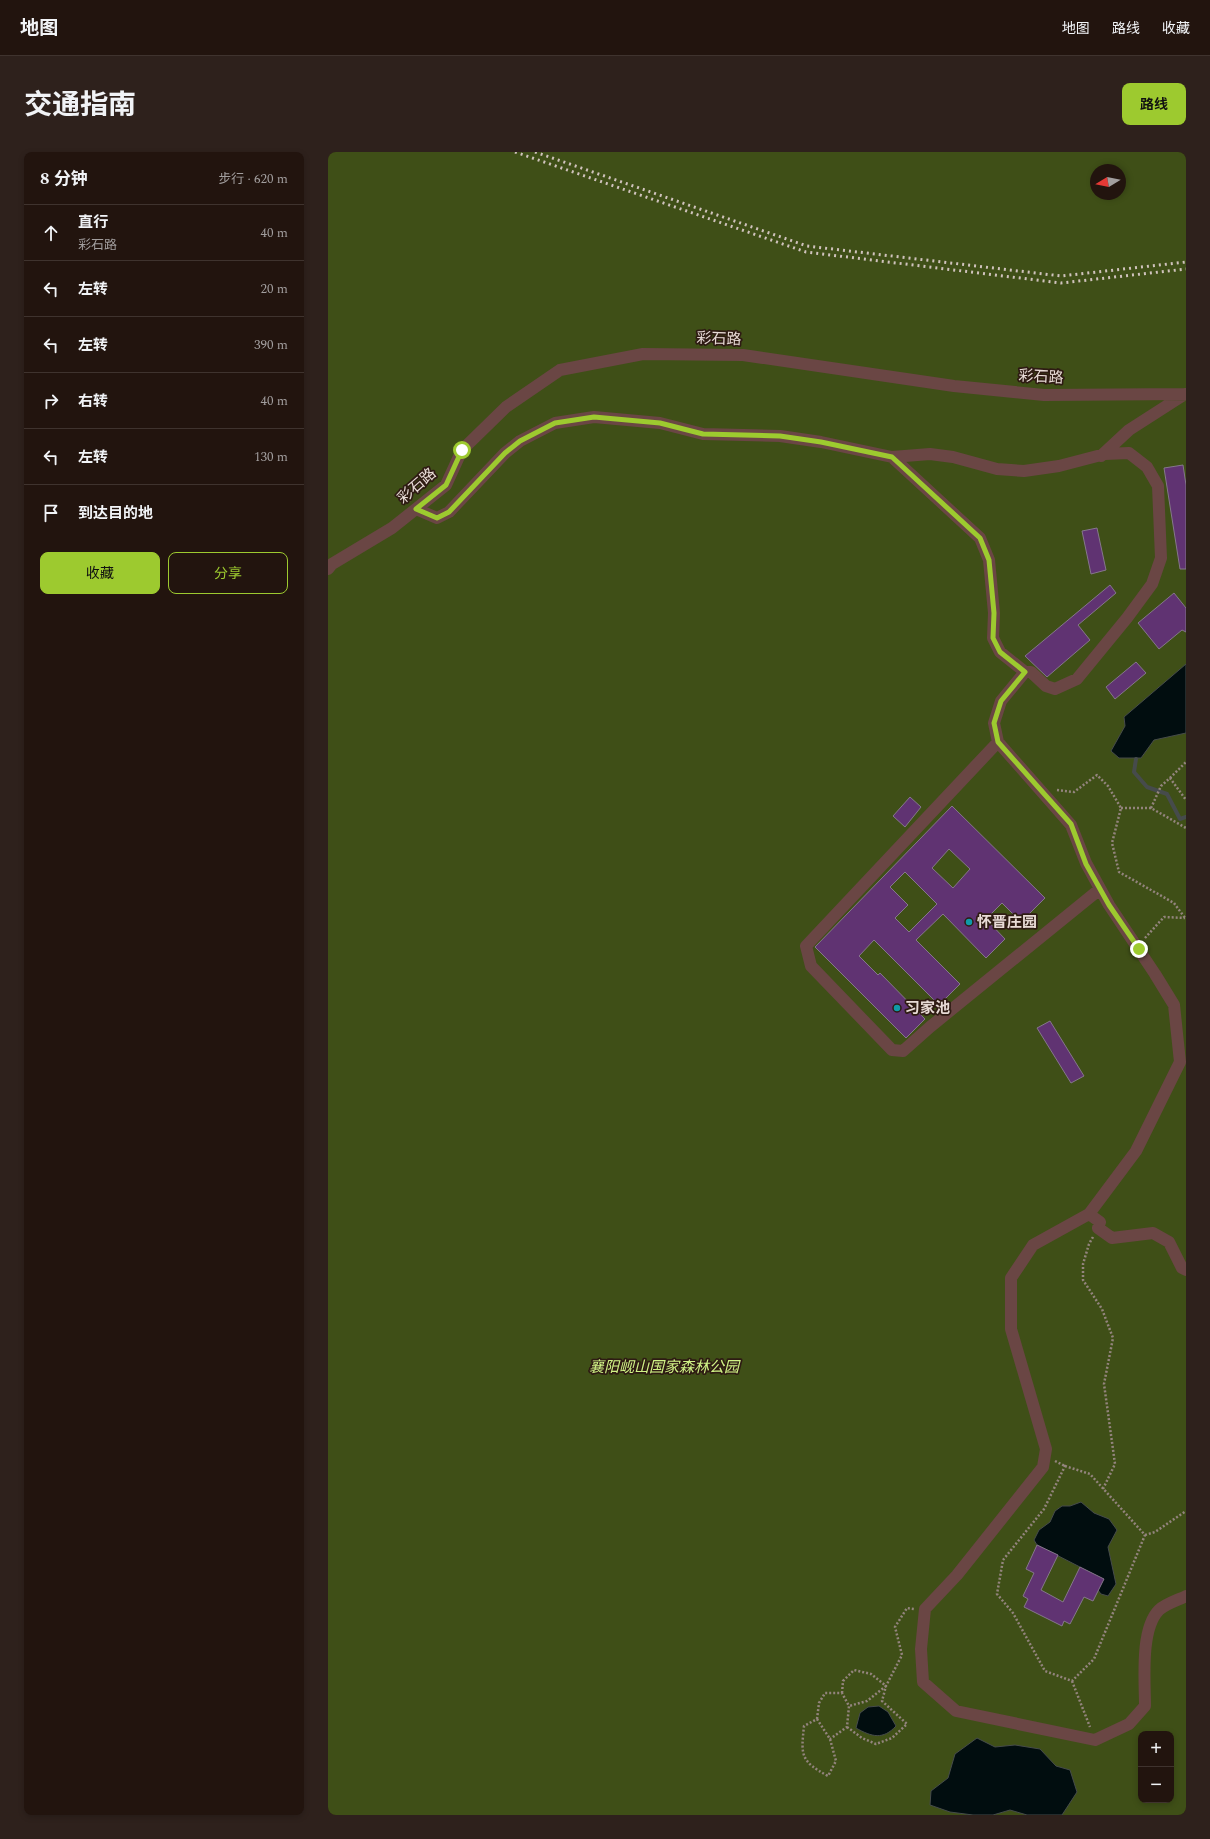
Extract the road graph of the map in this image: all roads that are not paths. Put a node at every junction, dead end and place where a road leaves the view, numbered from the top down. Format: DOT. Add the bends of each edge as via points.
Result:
graph roads {
  1 [pos="1185,394"];
  2 [pos="1101,456"];
  3 [pos="892,457"];
  4 [pos="416,509"];
  5 [pos="328,568"];
  6 [pos="1025,672"];
  7 [pos="998,742"];
  8 [pos="1100,889"];
  9 [pos="1183,1066"];
  10 [pos="1090,1214"];
  11 [pos="1186,1270"];
  12 [pos="1186,1596"];
  1 -- 2 [label="street" via="1129,430"];
  1 -- 4 [label="street, 彩石路" via="1044,395 954,386 743,356 643,354 560,370 512,403 462,450 446,485"];
  2 -- 3 [label="street" via="1024,471 997,469 930,454"];
  2 -- 6 [label="street" via="1129,453 1147,467 1158,486 1161,558 1152,584 1077,679 1055,689 1046,686 1032,672"];
  3 -- 4 [label="street" via="780,436 703,434 660,423 594,417 555,423 520,441 505,453 449,512 437,518"];
  3 -- 6 [label="street" via="980,538 989,560 994,613 993,638 1000,652"];
  4 -- 5 [label="street, 彩石路" via="392,528"];
  6 -- 7 [label="street" via="1001,701 994,723"];
  7 -- 8 [label="street" via="1071,824 1086,864"];
  7 -- 8 [label="street" via="806,946 811,966 892,1050 903,1051"];
  8 -- 9 [label="street" via="1174,1005"];
  9 -- 10 [label="street" via="1136,1151"];
  10 -- 11 [label="street" via="1100,1222 1098,1228 1112,1238 1153,1232 1169,1242 1182,1268"];
  10 -- 12 [label="street" via="1033,1245 1011,1278 1011,1329 1046,1449 1043,1467 957,1575 925,1609 921,1649 923,1682 956,1710 1095,1740 1129,1724 1146,1706 1145,1660 1150,1622 1159,1609"];
}
